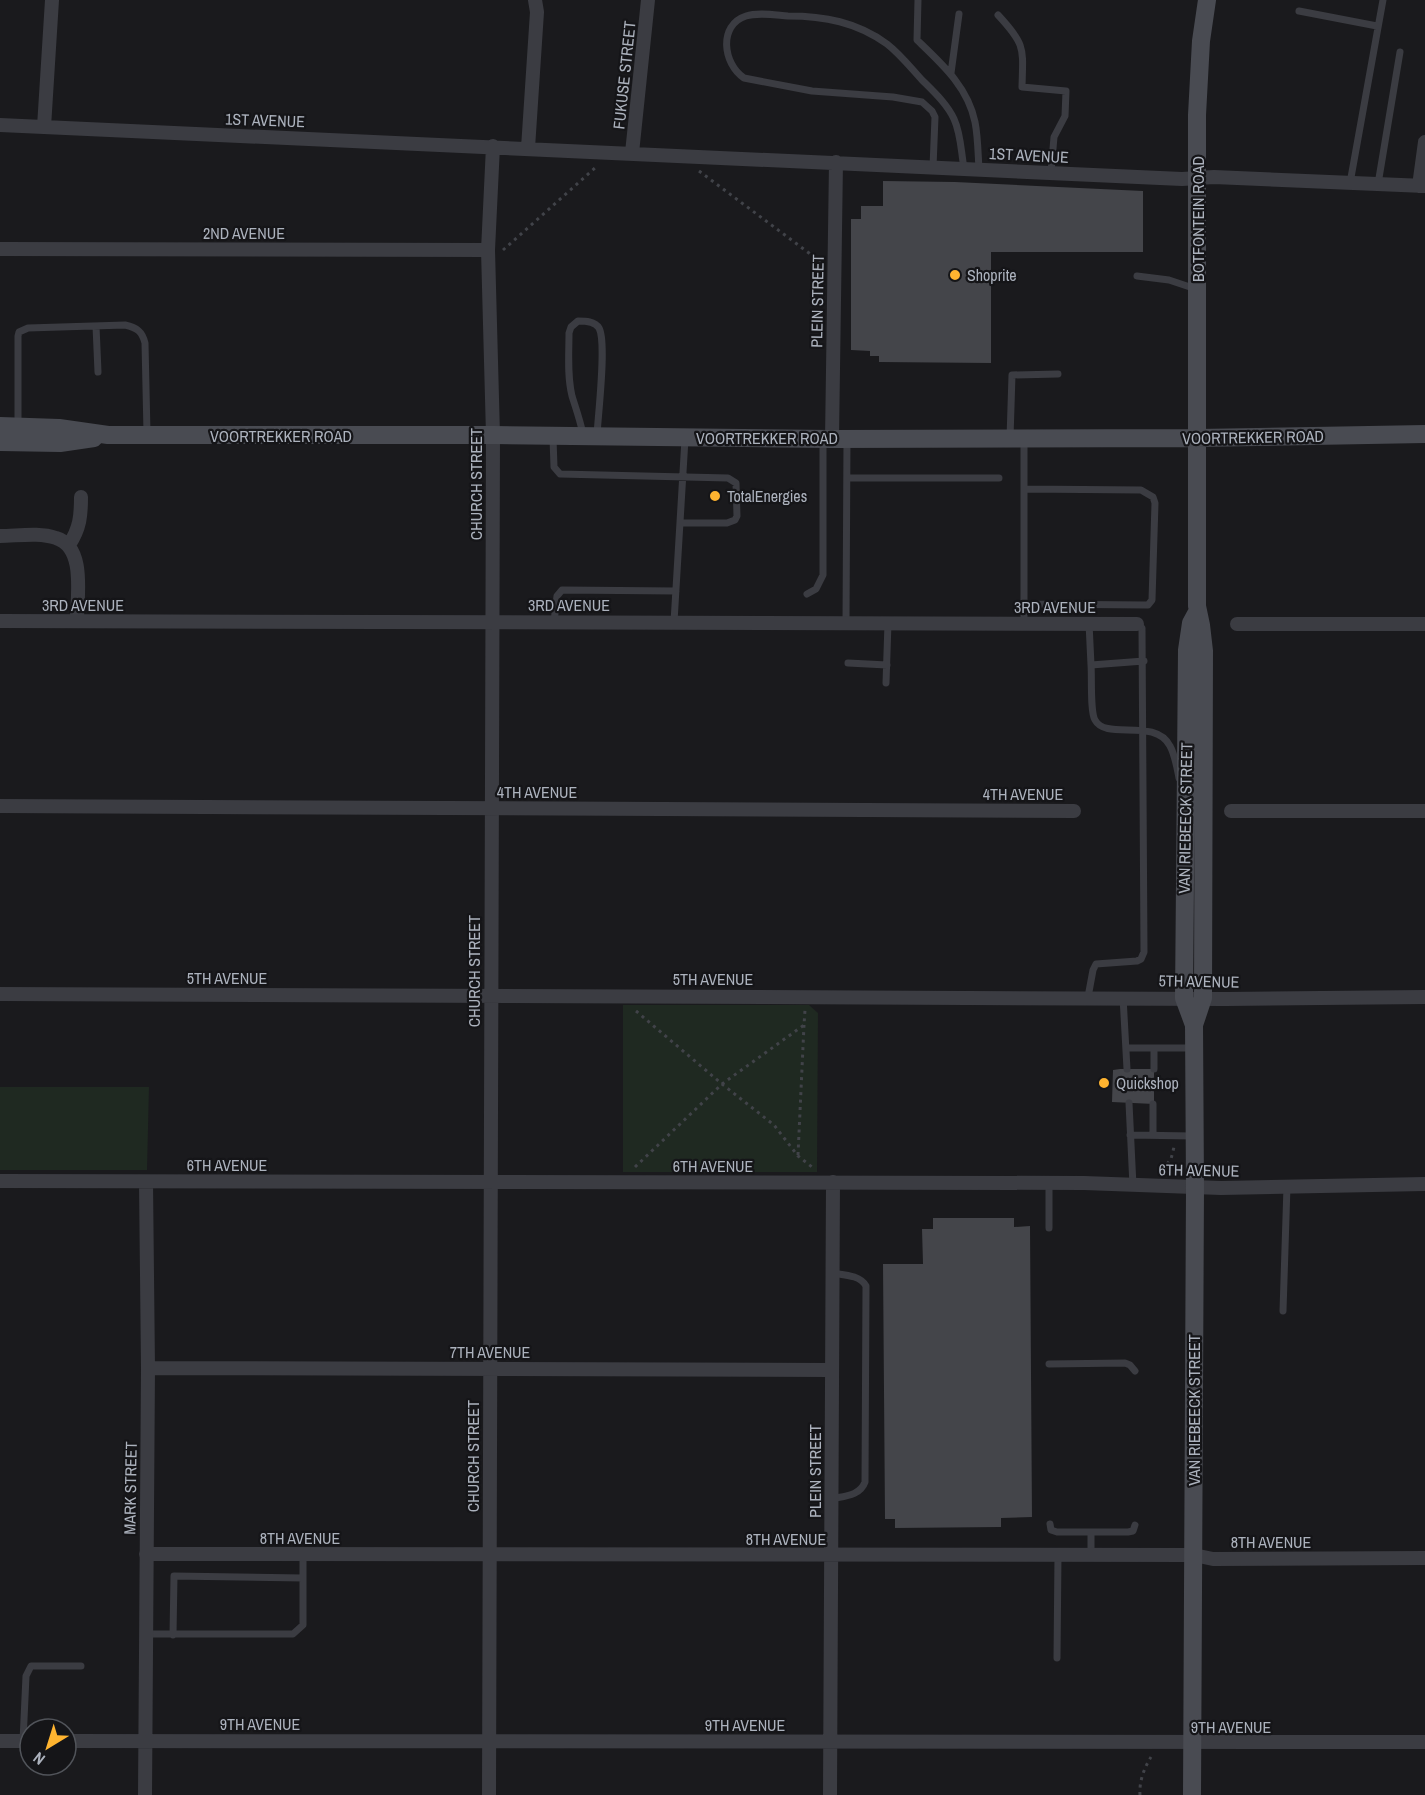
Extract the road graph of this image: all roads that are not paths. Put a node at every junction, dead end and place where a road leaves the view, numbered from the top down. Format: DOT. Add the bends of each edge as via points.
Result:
graph roads {
  1 [pos="52,0"];
  2 [pos="536,0"];
  3 [pos="648,0"];
  4 [pos="918,0"];
  5 [pos="1207,0"];
  6 [pos="1383,0"];
  7 [pos="1299,11"];
  8 [pos="959,14"];
  9 [pos="998,15"];
  10 [pos="1377,26"];
  11 [pos="1400,52"];
  12 [pos="951,73"];
  13 [pos="0,125"];
  14 [pos="45,127"];
  15 [pos="1425,142"];
  16 [pos="493,146"];
  17 [pos="528,148"];
  18 [pos="632,153"];
  19 [pos="836,162"];
  20 [pos="933,167"];
  21 [pos="964,168"];
  22 [pos="979,169"];
  23 [pos="1051,172"];
  24 [pos="1198,177"];
  25 [pos="1350,183"];
  26 [pos="1378,184"];
  27 [pos="1422,186"];
  28 [pos="0,249"];
  29 [pos="488,250"];
  30 [pos="1137,276"];
  31 [pos="1198,290"];
  32 [pos="96,326"];
  33 [pos="98,372"];
  34 [pos="1058,374"];
  35 [pos="9,426"];
  36 [pos="1425,434"];
  37 [pos="108,435"];
  38 [pos="147,435"];
  39 [pos="493,435"];
  40 [pos="553,436"];
  41 [pos="590,437"];
  42 [pos="685,438"];
  43 [pos="1017,438"];
  44 [pos="1198,438"];
  45 [pos="834,439"];
  46 [pos="0,442"];
  47 [pos="683,478"];
  48 [pos="847,478"];
  49 [pos="999,478"];
  50 [pos="1024,489"];
  51 [pos="81,497"];
  52 [pos="680,523"];
  53 [pos="0,536"];
  54 [pos="69,545"];
  55 [pos="676,591"];
  56 [pos="807,594"];
  57 [pos="1024,604"];
  58 [pos="1197,610"];
  59 [pos="0,621"];
  60 [pos="77,621"];
  61 [pos="492,621"];
  62 [pos="554,622"];
  63 [pos="675,622"];
  64 [pos="846,623"];
  65 [pos="888,623"];
  66 [pos="1024,623"];
  67 [pos="1089,623"];
  68 [pos="1137,624"];
  69 [pos="1237,624"];
  70 [pos="1425,624"];
  71 [pos="1144,661"];
  72 [pos="848,663"];
  73 [pos="1091,664"];
  74 [pos="886,665"];
  75 [pos="886,682"];
  76 [pos="1142,729"];
  77 [pos="1185,799"];
  78 [pos="0,806"];
  79 [pos="491,808"];
  80 [pos="1074,811"];
  81 [pos="1231,811"];
  82 [pos="1425,811"];
  83 [pos="0,994"];
  84 [pos="491,995"];
  85 [pos="1088,997"];
  86 [pos="1123,997"];
  87 [pos="1184,998"];
  88 [pos="1203,998"];
  89 [pos="1425,998"];
  90 [pos="1194,1025"];
  91 [pos="1126,1048"];
  92 [pos="1154,1048"];
  93 [pos="1194,1048"];
  94 [pos="1127,1069"];
  95 [pos="1154,1069"];
  96 [pos="1129,1103"];
  97 [pos="1153,1104"];
  98 [pos="1130,1135"];
  99 [pos="1153,1135"];
  100 [pos="1193,1136"];
  101 [pos="0,1181"];
  102 [pos="146,1182"];
  103 [pos="491,1182"];
  104 [pos="833,1182"];
  105 [pos="1049,1183"];
  106 [pos="1425,1184"];
  107 [pos="1133,1186"];
  108 [pos="1287,1186"];
  109 [pos="1195,1188"];
  110 [pos="1049,1228"];
  111 [pos="832,1273"];
  112 [pos="1282,1311"];
  113 [pos="1049,1364"];
  114 [pos="148,1368"];
  115 [pos="490,1369"];
  116 [pos="832,1370"];
  117 [pos="1135,1371"];
  118 [pos="831,1499"];
  119 [pos="1050,1524"];
  120 [pos="1135,1525"];
  121 [pos="1091,1532"];
  122 [pos="146,1554"];
  123 [pos="303,1555"];
  124 [pos="489,1555"];
  125 [pos="1091,1555"];
  126 [pos="1194,1555"];
  127 [pos="831,1556"];
  128 [pos="1058,1556"];
  129 [pos="1425,1558"];
  130 [pos="303,1578"];
  131 [pos="146,1634"];
  132 [pos="173,1635"];
  133 [pos="1057,1658"];
  134 [pos="81,1666"];
  135 [pos="26,1717"];
  136 [pos="0,1741"];
  137 [pos="18,1741"];
  138 [pos="78,1741"];
  139 [pos="145,1741"];
  140 [pos="490,1742"];
  141 [pos="830,1742"];
  142 [pos="1425,1742"];
  143 [pos="1193,1743"];
  144 [pos="145,1795"];
  145 [pos="489,1795"];
  146 [pos="830,1795"];
  147 [pos="1192,1795"];
  1 -- 14 [label="street"];
  2 -- 17 [label="street"];
  3 -- 18 [label="street, FUKUSE STREET"];
  4 -- 12 [label="lane" via="917,40"];
  5 -- 24 [label="main road, BOTFONTEIN ROAD" via="1201,41"];
  6 -- 10 [label="lane"];
  7 -- 10 [label="lane"];
  8 -- 12 [label="lane"];
  9 -- 23 [label="lane" via="1023,48 1022,87 1066,91 1065,116 1054,137"];
  10 -- 25 [label="lane"];
  11 -- 26 [label="lane"];
  12 -- 22 [label="lane" via="975,122"];
  13 -- 14 [label="street, 1ST AVENUE"];
  14 -- 16 [label="street, 1ST AVENUE"];
  15 -- 27 [label="street"];
  16 -- 17 [label="street, 1ST AVENUE"];
  16 -- 29 [label="street, CHURCH STREET"];
  17 -- 18 [label="street, 1ST AVENUE"];
  18 -- 19 [label="street, 1ST AVENUE"];
  19 -- 20 [label="street, 1ST AVENUE"];
  19 -- 45 [label="street, PLEIN STREET"];
  20 -- 21 [label="street, 1ST AVENUE"];
  20 -- 21 [label="lane" via="935,117 927,105 744,78 736,73 727,48 728,32 734,22 748,15 831,18 862,29 888,45 949,109 958,129"];
  21 -- 22 [label="street, 1ST AVENUE"];
  22 -- 23 [label="street, 1ST AVENUE"];
  23 -- 24 [label="street, 1ST AVENUE"];
  24 -- 25 [label="street, 1ST AVENUE"];
  24 -- 31 [label="main road, BOTFONTEIN ROAD"];
  25 -- 26 [label="street, 1ST AVENUE"];
  26 -- 27 [label="street, 1ST AVENUE"];
  28 -- 29 [label="street, 2ND AVENUE"];
  29 -- 39 [label="street, CHURCH STREET"];
  30 -- 31 [label="lane" via="1169,280"];
  31 -- 44 [label="main road, BOTFONTEIN ROAD"];
  32 -- 33 [label="lane"];
  32 -- 35 [label="lane" via="28,328 20,332"];
  32 -- 38 [label="lane" via="135,327 144,337"];
  34 -- 43 [label="lane" via="1012,375"];
  35 -- 37 [label="main road, VOORTREKKER ROAD"];
  36 -- 44 [label="main road, VOORTREKKER ROAD"];
  37 -- 38 [label="main road, VOORTREKKER ROAD"];
  37 -- 46 [label="main road, VOORTREKKER ROAD" via="60,443"];
  38 -- 39 [label="main road, VOORTREKKER ROAD"];
  39 -- 40 [label="main road, VOORTREKKER ROAD"];
  39 -- 61 [label="street, CHURCH STREET"];
  40 -- 41 [label="main road, VOORTREKKER ROAD"];
  40 -- 47 [label="lane" via="554,467 560,474"];
  41 -- 41 [label="lane" via="573,397 569,372 569,333 578,321 596,325 602,339 600,396"];
  41 -- 42 [label="main road, VOORTREKKER ROAD"];
  42 -- 45 [label="main road, VOORTREKKER ROAD"];
  42 -- 47 [label="lane"];
  43 -- 44 [label="main road, VOORTREKKER ROAD"];
  43 -- 45 [label="main road, VOORTREKKER ROAD"];
  43 -- 50 [label="lane"];
  44 -- 58 [label="main road, VAN RIEBEECK STREET"];
  45 -- 48 [label="lane"];
  45 -- 56 [label="lane" via="824,575 816,589"];
  47 -- 52 [label="lane"];
  47 -- 52 [label="lane" via="732,480 737,487 736,516 731,522"];
  48 -- 49 [label="lane"];
  48 -- 64 [label="lane"];
  50 -- 57 [label="lane"];
  50 -- 57 [label="lane" via="1141,490 1153,497 1155,503 1152,600 1148,605"];
  51 -- 54 [label="street" via="79,529"];
  52 -- 55 [label="lane"];
  53 -- 54 [label="street" via="49,536"];
  54 -- 60 [label="street" via="77,559"];
  55 -- 62 [label="lane" via="562,590 557,596"];
  55 -- 63 [label="lane"];
  57 -- 66 [label="lane"];
  58 -- 77 [label="main road, VAN RIEBEECK STREET" via="1187,650"];
  58 -- 88 [label="main road, VAN RIEBEECK STREET" via="1204,651"];
  59 -- 60 [label="street, 3RD AVENUE"];
  60 -- 61 [label="street, 3RD AVENUE"];
  61 -- 62 [label="street, 3RD AVENUE"];
  61 -- 79 [label="street, CHURCH STREET"];
  62 -- 63 [label="street, 3RD AVENUE"];
  63 -- 64 [label="street, 3RD AVENUE"];
  64 -- 65 [label="street, 3RD AVENUE"];
  65 -- 66 [label="street, 3RD AVENUE"];
  65 -- 74 [label="lane"];
  66 -- 67 [label="street, 3RD AVENUE"];
  67 -- 68 [label="street, 3RD AVENUE"];
  67 -- 73 [label="lane"];
  68 -- 71 [label="lane" via="1142,628"];
  69 -- 70 [label="street"];
  71 -- 73 [label="lane"];
  71 -- 76 [label="lane"];
  72 -- 74 [label="lane"];
  73 -- 76 [label="lane" via="1095,721 1105,728"];
  74 -- 75 [label="lane"];
  76 -- 77 [label="lane" via="1162,736 1171,747"];
  76 -- 85 [label="lane" via="1144,952 1137,961 1096,964"];
  77 -- 87 [label="main road, VAN RIEBEECK STREET"];
  78 -- 79 [label="street, 4TH AVENUE"];
  79 -- 80 [label="street, 4TH AVENUE"];
  79 -- 84 [label="street, CHURCH STREET"];
  81 -- 82 [label="street"];
  83 -- 84 [label="street, 5TH AVENUE"];
  84 -- 85 [label="street, 5TH AVENUE"];
  84 -- 103 [label="street, CHURCH STREET"];
  85 -- 86 [label="street, 5TH AVENUE"];
  86 -- 87 [label="street, 5TH AVENUE"];
  86 -- 91 [label="lane"];
  87 -- 88 [label="street, 5TH AVENUE"];
  87 -- 90 [label="main road, VAN RIEBEECK STREET"];
  88 -- 89 [label="street, 5TH AVENUE"];
  88 -- 90 [label="main road, VAN RIEBEECK STREET"];
  90 -- 93 [label="main road, VAN RIEBEECK STREET"];
  91 -- 92 [label="lane"];
  91 -- 94 [label="lane"];
  92 -- 93 [label="lane"];
  92 -- 95 [label="lane"];
  93 -- 100 [label="main road, VAN RIEBEECK STREET"];
  96 -- 98 [label="lane"];
  97 -- 99 [label="lane"];
  98 -- 99 [label="lane"];
  98 -- 107 [label="lane"];
  99 -- 100 [label="lane"];
  100 -- 109 [label="main road, VAN RIEBEECK STREET"];
  101 -- 102 [label="street, 6TH AVENUE"];
  102 -- 103 [label="street, 6TH AVENUE"];
  102 -- 114 [label="street, MARK STREET"];
  103 -- 104 [label="street, 6TH AVENUE"];
  103 -- 115 [label="street, CHURCH STREET"];
  104 -- 105 [label="street, 6TH AVENUE"];
  104 -- 111 [label="street, PLEIN STREET"];
  105 -- 107 [label="street, 6TH AVENUE"];
  105 -- 110 [label="lane"];
  106 -- 108 [label="street, 6TH AVENUE"];
  107 -- 109 [label="street, 6TH AVENUE"];
  108 -- 109 [label="street, 6TH AVENUE"];
  108 -- 112 [label="lane"];
  109 -- 126 [label="main road, VAN RIEBEECK STREET"];
  111 -- 116 [label="street, PLEIN STREET"];
  111 -- 118 [label="lane" via="864,1281 866,1297 865,1482 856,1493"];
  113 -- 117 [label="lane" via="1125,1363"];
  114 -- 115 [label="street, 7TH AVENUE"];
  114 -- 122 [label="street, MARK STREET"];
  115 -- 116 [label="street, 7TH AVENUE"];
  115 -- 124 [label="street, CHURCH STREET"];
  116 -- 118 [label="street, PLEIN STREET"];
  118 -- 127 [label="street, PLEIN STREET"];
  119 -- 121 [label="lane" via="1057,1532"];
  120 -- 121 [label="lane" via="1128,1532"];
  121 -- 125 [label="lane"];
  122 -- 123 [label="street, 8TH AVENUE"];
  122 -- 131 [label="street, MARK STREET"];
  123 -- 124 [label="street, 8TH AVENUE"];
  123 -- 130 [label="lane"];
  124 -- 127 [label="street, 8TH AVENUE"];
  124 -- 140 [label="street, CHURCH STREET"];
  125 -- 126 [label="street, 8TH AVENUE"];
  125 -- 128 [label="street, 8TH AVENUE"];
  126 -- 129 [label="street, 8TH AVENUE" via="1213,1559"];
  126 -- 143 [label="main road, VAN RIEBEECK STREET"];
  127 -- 128 [label="street, 8TH AVENUE"];
  127 -- 141 [label="street, PLEIN STREET"];
  128 -- 133 [label="lane"];
  130 -- 132 [label="lane" via="303,1625 293,1634"];
  130 -- 132 [label="lane" via="174,1576"];
  131 -- 132 [label="lane"];
  131 -- 139 [label="street, MARK STREET"];
  134 -- 135 [label="lane" via="31,1666 26,1676"];
  136 -- 137 [label="street"];
  138 -- 139 [label="street, 9TH AVENUE"];
  139 -- 140 [label="street, 9TH AVENUE"];
  139 -- 144 [label="street, MARK STREET"];
  140 -- 141 [label="street, 9TH AVENUE"];
  140 -- 145 [label="street, CHURCH STREET"];
  141 -- 143 [label="street, 9TH AVENUE"];
  141 -- 146 [label="street, PLEIN STREET"];
  142 -- 143 [label="street, 9TH AVENUE"];
  143 -- 147 [label="main road, VAN RIEBEECK STREET"];
}
